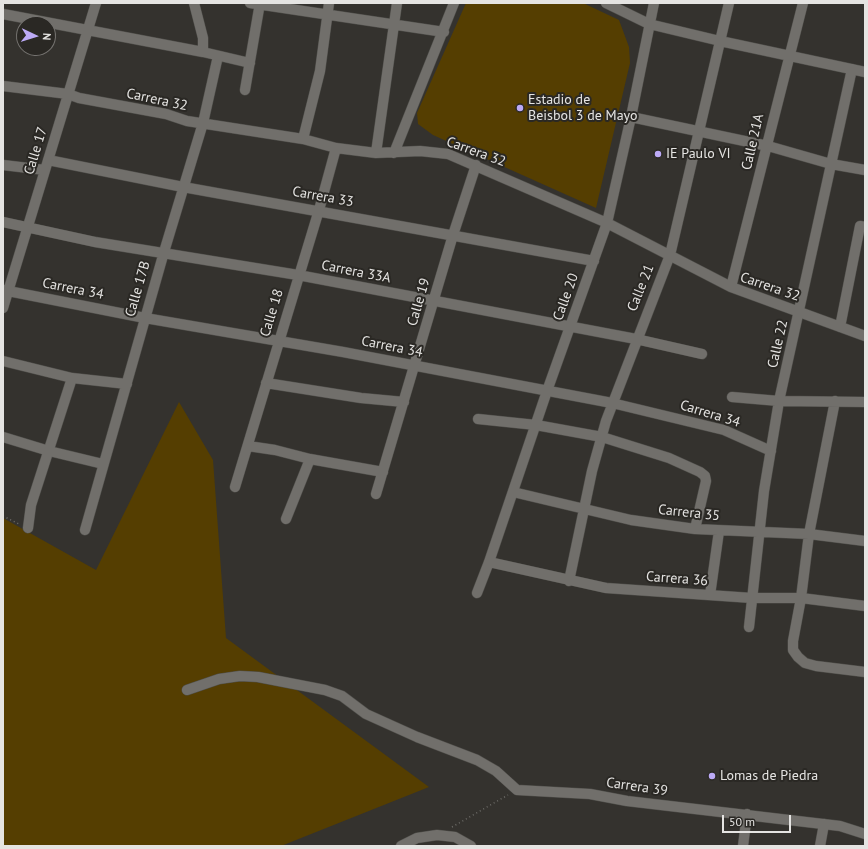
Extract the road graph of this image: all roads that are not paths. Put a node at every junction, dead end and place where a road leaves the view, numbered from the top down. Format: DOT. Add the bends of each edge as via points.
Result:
graph roads {
  1 [pos="96,3"];
  2 [pos="194,3"];
  3 [pos="329,3"];
  4 [pos="397,3"];
  5 [pos="454,3"];
  6 [pos="606,3"];
  7 [pos="654,3"];
  8 [pos="729,3"];
  9 [pos="803,3"];
  10 [pos="256,4"];
  11 [pos="3,14"];
  12 [pos="328,15"];
  13 [pos="394,24"];
  14 [pos="649,24"];
  15 [pos="88,29"];
  16 [pos="444,32"];
  17 [pos="720,41"];
  18 [pos="203,52"];
  19 [pos="218,56"];
  20 [pos="790,56"];
  21 [pos="250,63"];
  22 [pos="852,69"];
  23 [pos="865,72"];
  24 [pos="3,86"];
  25 [pos="245,90"];
  26 [pos="68,94"];
  27 [pos="631,117"];
  28 [pos="203,123"];
  29 [pos="699,132"];
  30 [pos="303,139"];
  31 [pos="768,146"];
  32 [pos="336,148"];
  33 [pos="376,153"];
  34 [pos="394,153"];
  35 [pos="831,164"];
  36 [pos="3,165"];
  37 [pos="46,165"];
  38 [pos="476,165"];
  39 [pos="865,170"];
  40 [pos="184,187"];
  41 [pos="319,210"];
  42 [pos="3,222"];
  43 [pos="606,223"];
  44 [pos="862,227"];
  45 [pos="29,228"];
  46 [pos="453,235"];
  47 [pos="164,252"];
  48 [pos="670,255"];
  49 [pos="594,261"];
  50 [pos="298,275"];
  51 [pos="730,288"];
  52 [pos="5,290"];
  53 [pos="434,302"];
  54 [pos="3,308"];
  55 [pos="800,312"];
  56 [pos="145,318"];
  57 [pos="570,326"];
  58 [pos="840,327"];
  59 [pos="865,336"];
  60 [pos="636,339"];
  61 [pos="278,341"];
  62 [pos="702,354"];
  63 [pos="3,361"];
  64 [pos="415,366"];
  65 [pos="72,378"];
  66 [pos="266,383"];
  67 [pos="127,384"];
  68 [pos="547,391"];
  69 [pos="732,397"];
  70 [pos="779,401"];
  71 [pos="835,401"];
  72 [pos="404,402"];
  73 [pos="865,402"];
  74 [pos="612,403"];
  75 [pos="478,419"];
  76 [pos="536,425"];
  77 [pos="3,437"];
  78 [pos="602,437"];
  79 [pos="248,446"];
  80 [pos="49,451"];
  81 [pos="771,451"];
  82 [pos="310,459"];
  83 [pos="103,464"];
  84 [pos="383,472"];
  85 [pos="235,487"];
  86 [pos="513,492"];
  87 [pos="376,494"];
  88 [pos="585,509"];
  89 [pos="286,519"];
  90 [pos="28,528"];
  91 [pos="695,529"];
  92 [pos="85,530"];
  93 [pos="719,531"];
  94 [pos="761,532"];
  95 [pos="809,534"];
  96 [pos="865,541"];
  97 [pos="489,562"];
  98 [pos="569,581"];
  99 [pos="477,593"];
  100 [pos="710,595"];
  101 [pos="752,598"];
  102 [pos="801,598"];
  103 [pos="865,606"];
  104 [pos="749,627"];
  105 [pos="865,672"];
  106 [pos="186,690"];
  107 [pos="747,814"];
  108 [pos="824,824"];
  109 [pos="865,834"];
  110 [pos="401,846"];
  111 [pos="471,846"];
  112 [pos="743,846"];
  113 [pos="820,846"];
  1 -- 15 [label="street, Calle 17"];
  2 -- 18 [label="street" via="203,38"];
  3 -- 12 [label="street"];
  4 -- 13 [label="street"];
  5 -- 16 [label="street"];
  6 -- 14 [label="street"];
  7 -- 14 [label="street, Calle 20"];
  8 -- 17 [label="street, Calle 21"];
  9 -- 20 [label="street, Calle 21A"];
  10 -- 12 [label="street"];
  10 -- 21 [label="street"];
  11 -- 15 [label="street"];
  12 -- 13 [label="street"];
  12 -- 30 [label="street" via="320,72"];
  13 -- 16 [label="street"];
  13 -- 33 [label="street"];
  14 -- 17 [label="street"];
  14 -- 27 [label="street, Calle 20"];
  15 -- 18 [label="street"];
  15 -- 26 [label="street, Calle 17"];
  16 -- 34 [label="street"];
  17 -- 20 [label="street"];
  17 -- 29 [label="street, Calle 21"];
  18 -- 19 [label="street"];
  19 -- 21 [label="street"];
  19 -- 28 [label="street, Calle 17B"];
  20 -- 22 [label="street"];
  20 -- 31 [label="street, Calle 21A"];
  21 -- 25 [label="street"];
  22 -- 23 [label="street"];
  22 -- 35 [label="street, Calle 22"];
  24 -- 26 [label="street, Carrera 32"];
  26 -- 28 [label="street, Carrera 32"];
  26 -- 37 [label="street, Calle 17"];
  27 -- 29 [label="street"];
  27 -- 43 [label="street, Calle 20"];
  28 -- 30 [label="street, Carrera 32"];
  28 -- 40 [label="street, Calle 17B"];
  29 -- 31 [label="street"];
  29 -- 48 [label="street, Calle 21"];
  30 -- 32 [label="street, Carrera 32"];
  31 -- 35 [label="street"];
  31 -- 51 [label="street, Calle 21A"];
  32 -- 33 [label="street, Carrera 32"];
  32 -- 41 [label="street, Calle 18"];
  33 -- 34 [label="street, Carrera 32"];
  34 -- 38 [label="street, Carrera 32" via="420,151 448,154"];
  35 -- 39 [label="street"];
  35 -- 55 [label="street, Calle 22"];
  36 -- 37 [label="street, Carrera 33"];
  37 -- 40 [label="street, Carrera 33"];
  37 -- 45 [label="street, Calle 17"];
  38 -- 43 [label="street, Carrera 32"];
  38 -- 46 [label="street, Calle 19"];
  40 -- 41 [label="street, Carrera 33"];
  40 -- 47 [label="street, Calle 17B"];
  41 -- 46 [label="street, Carrera 33"];
  41 -- 50 [label="street, Calle 18"];
  42 -- 45 [label="street, Carrera 33A"];
  43 -- 48 [label="street, Carrera 32"];
  43 -- 49 [label="street, Calle 20"];
  44 -- 58 [label="street"];
  45 -- 47 [label="street, Carrera 33A" via="95,242"];
  45 -- 52 [label="street, Calle 17"];
  46 -- 49 [label="street, Carrera 33"];
  46 -- 53 [label="street, Calle 19"];
  47 -- 50 [label="street, Carrera 33A"];
  47 -- 56 [label="street, Calle 17B"];
  48 -- 51 [label="street, Carrera 32"];
  48 -- 60 [label="street, Calle 21"];
  49 -- 57 [label="street, Calle 20"];
  50 -- 53 [label="street, Carrera 33A"];
  50 -- 61 [label="street, Calle 18"];
  51 -- 55 [label="street, Carrera 32"];
  52 -- 54 [label="street, Calle 17"];
  52 -- 56 [label="street, Carrera 34"];
  53 -- 57 [label="street, Carrera 33A"];
  53 -- 64 [label="street, Calle 19"];
  55 -- 58 [label="street, Carrera 32"];
  55 -- 70 [label="street, Calle 22"];
  56 -- 61 [label="street, Carrera 34"];
  56 -- 67 [label="street, Calle 17B"];
  57 -- 60 [label="street, Carrera 33A"];
  57 -- 68 [label="street, Calle 20"];
  58 -- 59 [label="street, Carrera 32"];
  60 -- 62 [label="street, Carrera 33A"];
  60 -- 74 [label="street, Calle 21"];
  61 -- 64 [label="street, Carrera 34"];
  61 -- 66 [label="street, Calle 18"];
  63 -- 65 [label="street"];
  64 -- 68 [label="street, Carrera 34"];
  64 -- 72 [label="street, Calle 19"];
  65 -- 67 [label="street"];
  65 -- 80 [label="street"];
  66 -- 72 [label="street"];
  66 -- 79 [label="street, Calle 18"];
  67 -- 83 [label="street, Calle 17B"];
  68 -- 74 [label="street, Carrera 34"];
  68 -- 76 [label="street, Calle 20"];
  69 -- 70 [label="street"];
  70 -- 71 [label="street"];
  70 -- 81 [label="street, Calle 22"];
  71 -- 73 [label="street"];
  71 -- 95 [label="street"];
  72 -- 84 [label="street, Calle 19"];
  74 -- 78 [label="street, Calle 21"];
  74 -- 81 [label="street, Carrera 34" via="724,430"];
  75 -- 76 [label="street"];
  76 -- 78 [label="street"];
  76 -- 86 [label="street, Calle 20"];
  77 -- 80 [label="street"];
  78 -- 88 [label="street, Calle 21"];
  78 -- 91 [label="street" via="669,458 705,476"];
  79 -- 82 [label="street"];
  79 -- 85 [label="street, Calle 18"];
  80 -- 83 [label="street"];
  80 -- 90 [label="street" via="31,505"];
  81 -- 94 [label="street, Calle 22" via="764,491"];
  82 -- 84 [label="street"];
  82 -- 89 [label="street"];
  83 -- 92 [label="street, Calle 17B"];
  84 -- 87 [label="street, Calle 19"];
  86 -- 88 [label="street, Carrera 35"];
  86 -- 97 [label="street, Calle 20"];
  88 -- 91 [label="street, Carrera 35" via="631,520"];
  88 -- 98 [label="street, Calle 21"];
  91 -- 93 [label="street, Carrera 35"];
  93 -- 94 [label="street, Carrera 35"];
  93 -- 100 [label="street"];
  94 -- 95 [label="street, Carrera 35"];
  94 -- 101 [label="street, Calle 22"];
  95 -- 96 [label="street, Carrera 35"];
  95 -- 102 [label="street"];
  97 -- 98 [label="street, Carrera 36"];
  97 -- 99 [label="street, Calle 20"];
  98 -- 100 [label="street, Carrera 36" via="606,588"];
  100 -- 101 [label="street, Carrera 36"];
  101 -- 102 [label="street, Carrera 36"];
  101 -- 104 [label="street, Calle 22"];
  102 -- 103 [label="street, Carrera 36"];
  102 -- 105 [label="street" via="793,641 793,650 798,658 816,666"];
  106 -- 107 [label="street, Carrera 39" via="219,679 240,676 325,690 342,696 366,714 477,760 496,771 517,790 590,794 627,801"];
  107 -- 108 [label="street, Carrera 39"];
  107 -- 112 [label="street"];
  108 -- 109 [label="street, Carrera 39"];
  108 -- 113 [label="street"];
  110 -- 111 [label="street" via="417,838 437,835 455,837"];
}
